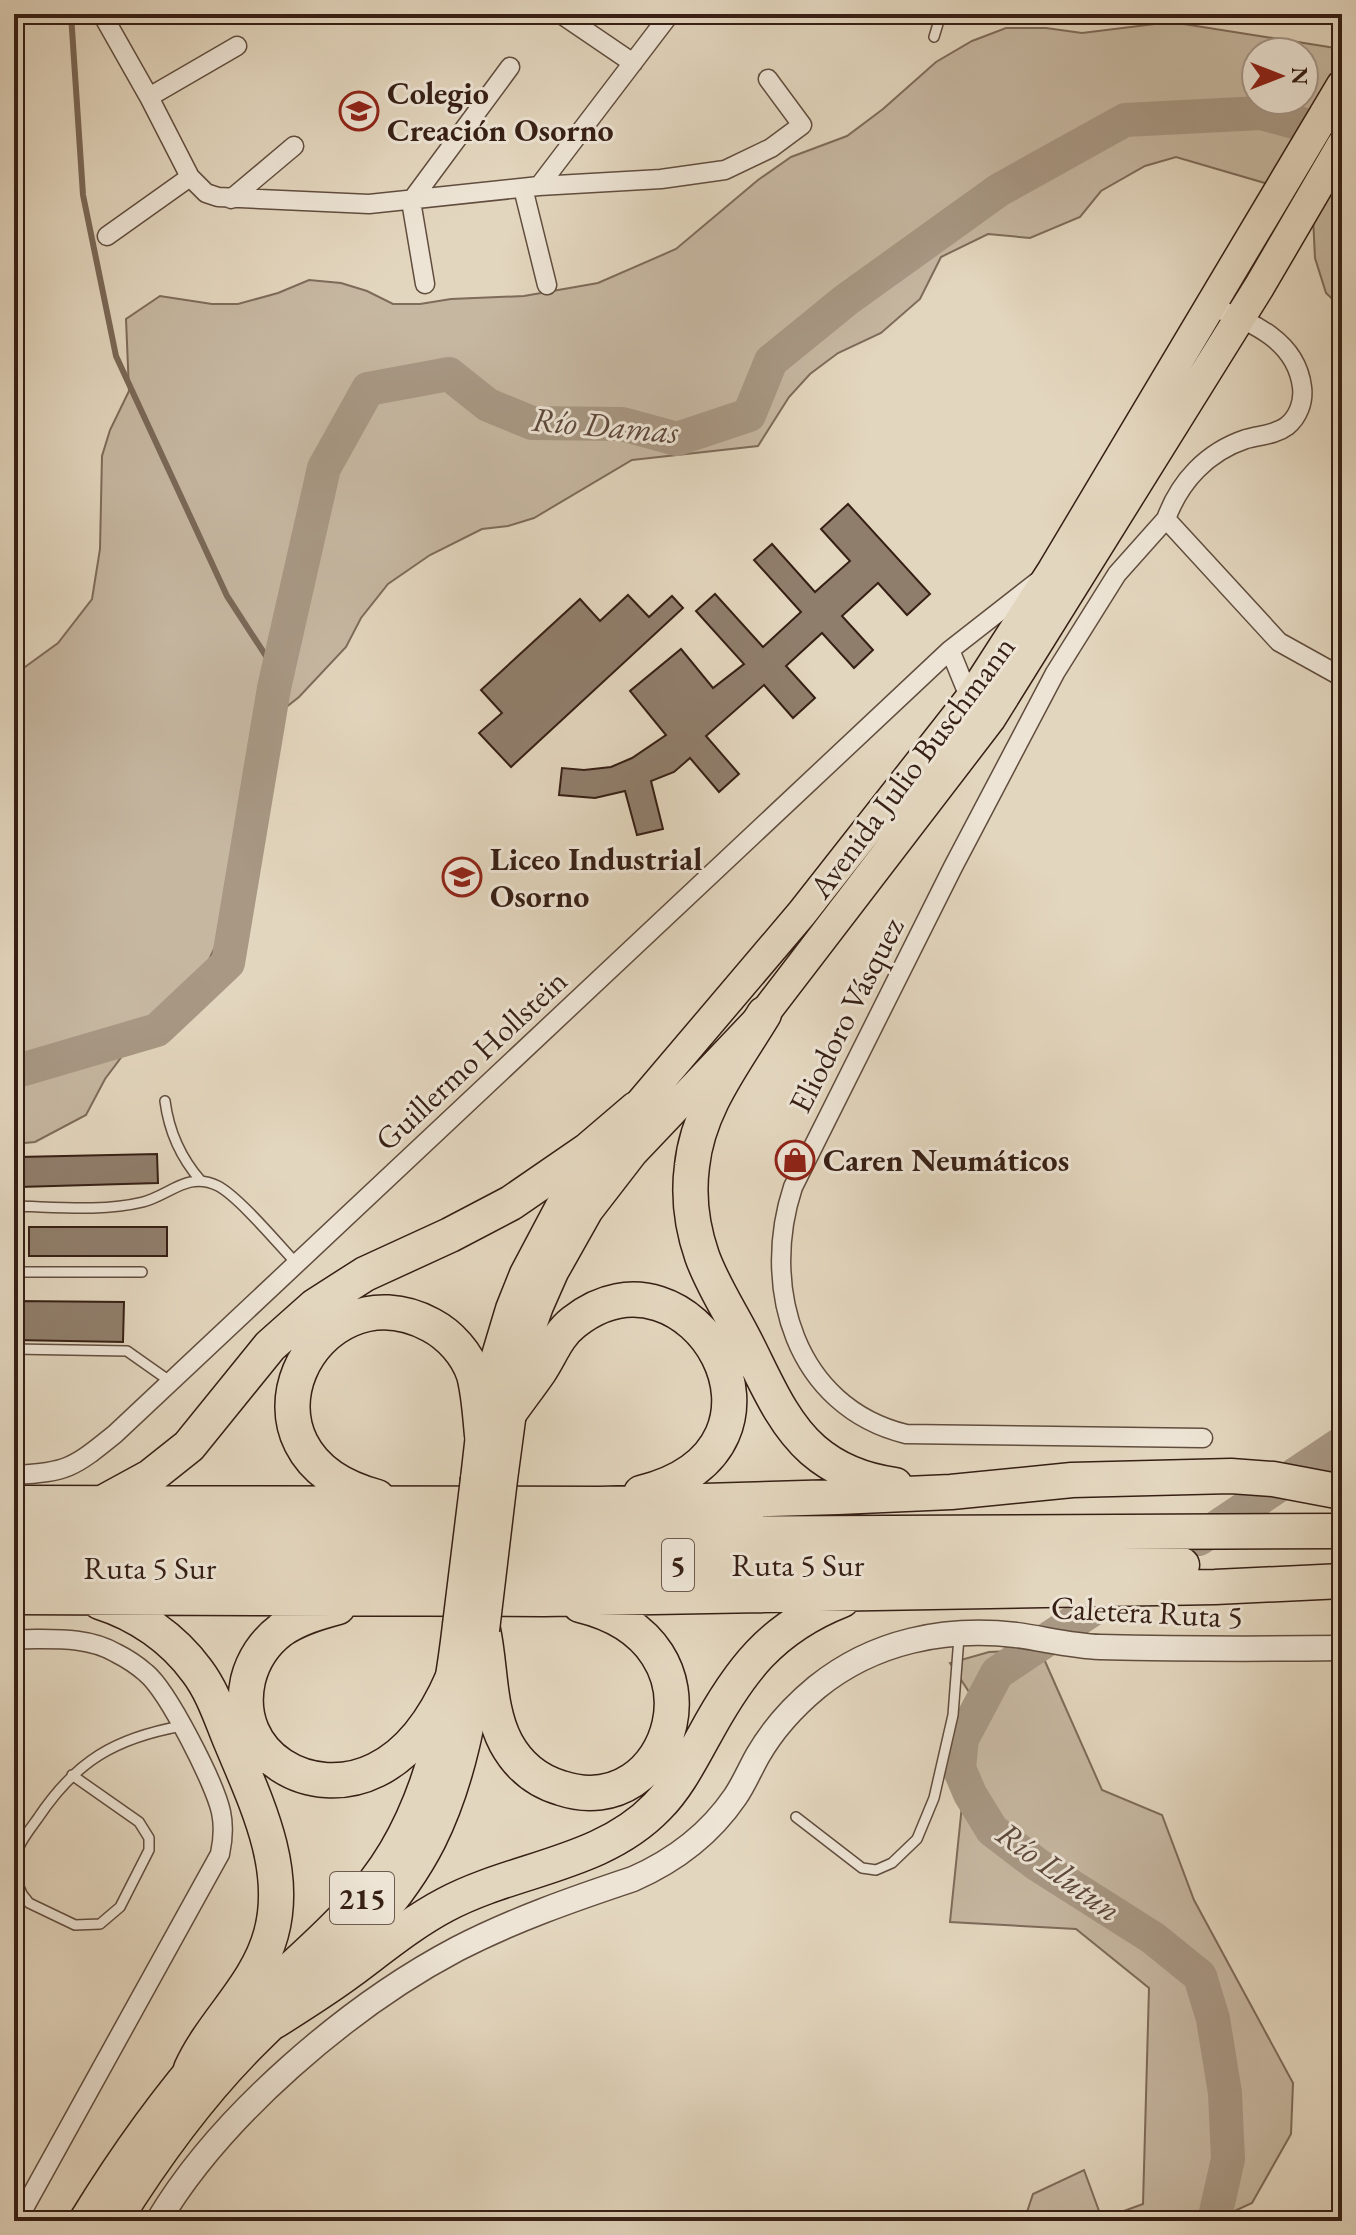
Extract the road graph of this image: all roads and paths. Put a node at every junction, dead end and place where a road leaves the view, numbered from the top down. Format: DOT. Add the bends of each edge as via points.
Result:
graph roads {
  1 [pos="102,14"];
  2 [pos="561,14"];
  3 [pos="670,14"];
  4 [pos="941,14"];
  5 [pos="934,37"];
  6 [pos="237,46"];
  7 [pos="633,63"];
  8 [pos="510,67"];
  9 [pos="768,79"];
  10 [pos="1342,85"];
  11 [pos="149,97"];
  12 [pos="1342,145"];
  13 [pos="294,146"];
  14 [pos="190,177"];
  15 [pos="531,187"];
  16 [pos="231,199"];
  17 [pos="411,201"];
  18 [pos="107,236"];
  19 [pos="425,284"];
  20 [pos="547,285"];
  21 [pos="1211,306"];
  22 [pos="1240,318"];
  23 [pos="1166,519"];
  24 [pos="1053,570"];
  25 [pos="950,650"];
  26 [pos="1342,677"];
  27 [pos="970,699"];
  28 [pos="764,1014"];
  29 [pos="165,1101"];
  30 [pos="636,1109"];
  31 [pos="201,1181"];
  32 [pos="16,1206"];
  33 [pos="297,1264"];
  34 [pos="142,1272"];
  35 [pos="14,1349"];
  36 [pos="171,1382"];
  37 [pos="510,1412"];
  38 [pos="482,1435"];
  39 [pos="1203,1438"];
  40 [pos="14,1475"];
  41 [pos="489,1479"];
  42 [pos="951,1492"];
  43 [pos="1342,1492"];
  44 [pos="14,1503"];
  45 [pos="102,1503"];
  46 [pos="404,1503"];
  47 [pos="600,1504"];
  48 [pos="1342,1531"];
  49 [pos="14,1537"];
  50 [pos="1342,1566"];
  51 [pos="14,1569"];
  52 [pos="1342,1581"];
  53 [pos="866,1594"];
  54 [pos="84,1596"];
  55 [pos="14,1597"];
  56 [pos="374,1599"];
  57 [pos="544,1599"];
  58 [pos="471,1628"];
  59 [pos="954,1633"];
  60 [pos="14,1639"];
  61 [pos="1342,1648"];
  62 [pos="453,1677"];
  63 [pos="182,1726"];
  64 [pos="72,1775"];
  65 [pos="796,1817"];
  66 [pos="14,1862"];
  67 [pos="14,1874"];
  68 [pos="275,2021"];
  69 [pos="191,2069"];
  70 [pos="17,2221"];
  71 [pos="85,2221"];
  72 [pos="115,2221"];
  73 [pos="158,2221"];
  1 -- 11 [label="street"];
  2 -- 7 [label="street"];
  3 -- 7 [label="street"];
  4 -- 5 [label="lane"];
  6 -- 11 [label="street"];
  7 -- 15 [label="street"];
  8 -- 17 [label="street"];
  9 -- 15 [label="street" via="802,125 771,148 725,170"];
  10 -- 21 [label="main road, Avenida Julio Buschmann"];
  11 -- 14 [label="street"];
  12 -- 22 [label="main road, Avenida Julio Buschmann"];
  13 -- 16 [label="street"];
  14 -- 16 [label="street" via="206,193"];
  14 -- 18 [label="street"];
  15 -- 17 [label="street"];
  15 -- 20 [label="street"];
  16 -- 17 [label="street"];
  17 -- 19 [label="street"];
  21 -- 22 [label="street, Eliodoro Vásquez"];
  21 -- 24 [label="main road, Avenida Julio Buschmann"];
  22 -- 23 [label="street, Eliodoro Vásquez" via="1289,352 1302,385 1301,403 1284,428 1231,445 1202,464 1180,489"];
  22 -- 28 [label="main road, Avenida Julio Buschmann" via="990,719"];
  23 -- 26 [label="street" via="1279,642"];
  23 -- 39 [label="street, Eliodoro Vásquez" via="1117,574 1055,673 953,867 793,1187 782,1229 780,1271 789,1317 811,1369 831,1395 873,1424 906,1434"];
  24 -- 25 [label="street, Guillermo Hollstein"];
  24 -- 27 [label="main road, Avenida Julio Buschmann"];
  25 -- 27 [label="street"];
  25 -- 33 [label="street, Guillermo Hollstein"];
  27 -- 30 [label="main road, Avenida Julio Buschmann" via="802,913"];
  28 -- 37 [label="main road, Avenida Julio Buschmann" via="632,1153 588,1210 538,1306"];
  28 -- 42 [label="highway" via="709,1104 695,1145 692,1211 702,1255 783,1414 803,1440 831,1464 868,1480"];
  29 -- 31 [label="lane" via="172,1136"];
  30 -- 38 [label="main road, Avenida Julio Buschmann" via="561,1206 525,1274 489,1382"];
  30 -- 45 [label="highway" via="511,1203 365,1274 315,1306 270,1346 189,1446 150,1477"];
  31 -- 32 [label="lane" via="111,1208"];
  31 -- 33 [label="lane" via="225,1191"];
  32 -- 34 [label="lane" via="16,1272"];
  33 -- 36 [label="street, Guillermo Hollstein"];
  35 -- 36 [label="lane" via="127,1351"];
  36 -- 40 [label="street, Guillermo Hollstein" via="79,1463 50,1473"];
  37 -- 41 [label="highway, Avenida Julio Buschmann"];
  37 -- 47 [label="highway" via="564,1330 589,1312 619,1302 650,1303 679,1313 703,1332 721,1359 729,1392 725,1424 711,1454 674,1483"];
  38 -- 41 [label="highway"];
  38 -- 46 [label="highway" via="473,1373 459,1348 437,1328 410,1316 380,1313 351,1319 325,1335 305,1360 294,1390 294,1422 304,1452 338,1482"];
  41 -- 58 [label="highway, bridge"];
  42 -- 43 [label="highway" via="1072,1480 1231,1476"];
  42 -- 47 [label="highway"];
  44 -- 45 [label="highway"];
  45 -- 46 [label="highway"];
  46 -- 47 [label="highway"];
  48 -- 49 [label="highway, Ruta 5 Sur / 5"];
  50 -- 51 [label="highway, Ruta 5 Sur / 5"];
  52 -- 53 [label="highway"];
  53 -- 57 [label="highway"];
  53 -- 68 [label="highway" via="804,1618 757,1655 732,1686 672,1789 626,1833 588,1853 490,1884 442,1906"];
  54 -- 55 [label="highway"];
  54 -- 56 [label="highway"];
  54 -- 69 [label="highway" via="147,1624 197,1671 256,1800 273,1855 277,1894 265,1954"];
  56 -- 57 [label="highway"];
  56 -- 62 [label="highway" via="293,1623 262,1650 249,1677 245,1703 254,1737 272,1759 297,1774 323,1780 374,1771 426,1726"];
  57 -- 58 [label="highway" via="586,1606 623,1622 649,1642 664,1664 672,1692 668,1733 646,1768 622,1786 597,1792 567,1790 537,1777 516,1758 496,1717"];
  58 -- 62 [label="highway, 215"];
  58 -- 68 [label="highway, 215" via="460,1761 431,1839 380,1917"];
  59 -- 61 [label="street, Caletera Ruta 5" via="1097,1647"];
  59 -- 65 [label="lane" via="953,1715 934,1798 917,1839 892,1863 876,1870 862,1868"];
  59 -- 73 [label="street, Caletera Ruta 5" via="881,1650 820,1685 769,1737 722,1815 672,1859 499,1929 424,1968 360,2011 231,2125"];
  60 -- 63 [label="street" via="84,1640 114,1651 148,1674"];
  62 -- 69 [label="highway, 215" via="419,1802 382,1872 340,1923"];
  63 -- 64 [label="lane" via="122,1743"];
  63 -- 70 [label="street" via="218,1800 220,1854"];
  64 -- 66 [label="lane" via="57,1788"];
  64 -- 67 [label="lane" via="147,1832 149,1850 120,1907 100,1924 75,1925 29,1903"];
  68 -- 72 [label="highway, 215" via="189,2114"];
  69 -- 71 [label="highway, 215" via="140,2134"];
}
